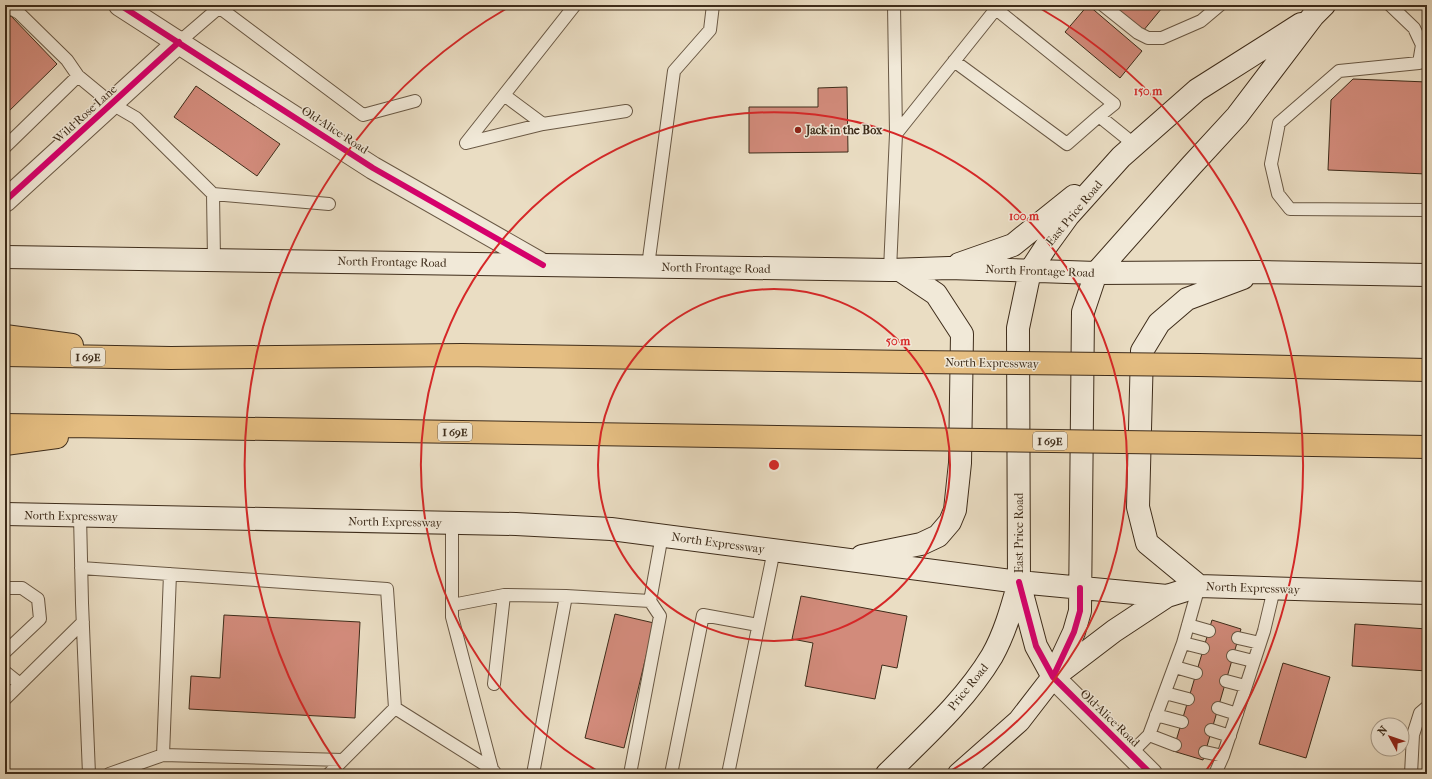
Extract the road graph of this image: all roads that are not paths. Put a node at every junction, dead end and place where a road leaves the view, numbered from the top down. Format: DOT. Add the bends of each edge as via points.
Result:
graph roads {
  1 [pos="6,5"];
  2 [pos="120,5"];
  3 [pos="576,5"];
  4 [pos="713,5"];
  5 [pos="894,5"];
  6 [pos="1103,5"];
  7 [pos="1220,5"];
  8 [pos="1390,5"];
  9 [pos="219,6"];
  10 [pos="997,7"];
  11 [pos="1318,10"];
  12 [pos="179,42"];
  13 [pos="954,62"];
  14 [pos="78,76"];
  15 [pos="504,95"];
  16 [pos="415,101"];
  17 [pos="112,104"];
  18 [pos="626,111"];
  19 [pos="1099,116"];
  20 [pos="543,124"];
  21 [pos="896,134"];
  22 [pos="5,147"];
  23 [pos="1128,151"];
  24 [pos="213,194"];
  25 [pos="5,201"];
  26 [pos="329,204"];
  27 [pos="1427,210"];
  28 [pos="5,257"];
  29 [pos="214,259"];
  30 [pos="543,265"];
  31 [pos="648,266"];
  32 [pos="949,268"];
  33 [pos="895,270"];
  34 [pos="1030,271"];
  35 [pos="1258,272"];
  36 [pos="1096,273"];
  37 [pos="1427,275"];
  38 [pos="5,336"];
  39 [pos="5,355"];
  40 [pos="171,358"];
  41 [pos="1427,370"];
  42 [pos="5,425"];
  43 [pos="140,427"];
  44 [pos="5,444"];
  45 [pos="1427,447"];
  46 [pos="5,514"];
  47 [pos="80,516"];
  48 [pos="452,523"];
  49 [pos="662,535"];
  50 [pos="774,550"];
  51 [pos="843,560"];
  52 [pos="81,568"];
  53 [pos="170,574"];
  54 [pos="1019,582"];
  55 [pos="1199,586"];
  56 [pos="5,588"];
  57 [pos="1080,588"];
  58 [pos="1274,589"];
  59 [pos="1427,593"];
  60 [pos="504,595"];
  61 [pos="566,596"];
  62 [pos="1168,596"];
  63 [pos="650,601"];
  64 [pos="452,605"];
  65 [pos="83,622"];
  66 [pos="758,625"];
  67 [pos="1188,626"];
  68 [pos="1209,631"];
  69 [pos="1238,638"];
  70 [pos="1183,643"];
  71 [pos="1260,643"];
  72 [pos="1203,648"];
  73 [pos="5,652"];
  74 [pos="1233,656"];
  75 [pos="1253,661"];
  76 [pos="1175,667"];
  77 [pos="5,672"];
  78 [pos="1196,673"];
  79 [pos="1053,677"];
  80 [pos="1226,681"];
  81 [pos="20,684"];
  82 [pos="494,684"];
  83 [pos="1245,686"];
  84 [pos="1165,693"];
  85 [pos="5,699"];
  86 [pos="1188,699"];
  87 [pos="1427,707"];
  88 [pos="395,708"];
  89 [pos="1218,708"];
  90 [pos="1237,714"];
  91 [pos="1156,715"];
  92 [pos="1182,722"];
  93 [pos="1211,730"];
  94 [pos="1149,735"];
  95 [pos="1230,736"];
  96 [pos="1175,745"];
  97 [pos="1205,752"];
  98 [pos="1130,754"];
  99 [pos="163,756"];
  100 [pos="1223,756"];
  101 [pos="343,760"];
  102 [pos="494,771"];
  103 [pos="89,774"];
  104 [pos="109,774"];
  105 [pos="329,774"];
  106 [pos="532,774"];
  107 [pos="630,774"];
  108 [pos="670,774"];
  109 [pos="728,774"];
  110 [pos="888,774"];
  111 [pos="959,774"];
  112 [pos="1151,774"];
  113 [pos="1215,774"];
  114 [pos="1411,774"];
  1 -- 14 [label="lane" via="19,14 67,60"];
  2 -- 12 [label="main road, Old Alice Road"];
  3 -- 15 [label="lane"];
  4 -- 31 [label="lane" via="710,30 674,71"];
  5 -- 21 [label="lane"];
  6 -- 7 [label="lane" via="1148,38 1162,38 1201,21"];
  8 -- 27 [label="lane" via="1414,28 1422,45 1419,63 1339,71 1279,123 1271,164 1278,194 1290,208"];
  9 -- 12 [label="lane"];
  9 -- 16 [label="lane" via="362,115"];
  10 -- 13 [label="lane"];
  10 -- 19 [label="lane" via="1114,104"];
  11 -- 23 [label="main road, East Price Road" via="1197,90"];
  11 -- 36 [label="main road, East Price Road" via="1237,116"];
  12 -- 17 [label="main road, Wild Rose Lane"];
  12 -- 30 [label="main road, Old Alice Road" via="373,168"];
  13 -- 19 [label="lane" via="1067,144"];
  13 -- 21 [label="lane"];
  14 -- 17 [label="lane"];
  14 -- 22 [label="lane"];
  15 -- 20 [label="lane"];
  15 -- 20 [label="lane" via="466,143"];
  17 -- 24 [label="lane" via="136,118"];
  17 -- 25 [label="main road, Wild Rose Lane"];
  18 -- 20 [label="lane"];
  19 -- 23 [label="lane"];
  21 -- 33 [label="lane"];
  23 -- 32 [label="main road" via="1013,244"];
  23 -- 34 [label="main road, East Price Road" via="1068,216"];
  24 -- 26 [label="lane"];
  24 -- 29 [label="lane"];
  28 -- 29 [label="main road, North Frontage Road"];
  29 -- 30 [label="main road, North Frontage Road"];
  30 -- 31 [label="main road, North Frontage Road"];
  31 -- 33 [label="main road, North Frontage Road"];
  32 -- 33 [label="main road, North Frontage Road"];
  32 -- 34 [label="main road, North Frontage Road"];
  33 -- 51 [label="main road" via="936,294 962,334 960,463 955,510 950,522 938,536 921,544"];
  34 -- 36 [label="main road, North Frontage Road"];
  34 -- 54 [label="main road, East Price Road" via="1018,328"];
  35 -- 36 [label="main road, North Frontage Road"];
  35 -- 37 [label="main road, North Frontage Road"];
  35 -- 55 [label="main road" via="1187,299 1159,323 1142,351 1138,507 1147,543"];
  36 -- 57 [label="main road, East Price Road" via="1083,312"];
  38 -- 40 [label="highway"];
  39 -- 40 [label="highway, North Expressway / I 69E"];
  40 -- 41 [label="highway, North Expressway / I 69E, bridge" via="462,355"];
  42 -- 43 [label="highway, I 69E"];
  43 -- 44 [label="highway"];
  43 -- 45 [label="highway, I 69E, bridge"];
  46 -- 47 [label="main road, North Expressway"];
  47 -- 48 [label="main road, North Expressway"];
  47 -- 52 [label="lane"];
  48 -- 49 [label="main road, North Expressway" via="611,528"];
  48 -- 64 [label="lane"];
  49 -- 50 [label="main road, North Expressway"];
  49 -- 63 [label="lane"];
  50 -- 51 [label="main road, North Expressway"];
  50 -- 66 [label="lane"];
  51 -- 54 [label="main road, North Expressway"];
  52 -- 53 [label="lane"];
  52 -- 65 [label="lane"];
  53 -- 88 [label="lane" via="387,589"];
  53 -- 99 [label="lane"];
  54 -- 57 [label="main road, North Expressway"];
  54 -- 79 [label="main road, Old Alice Road" via="1036,646"];
  54 -- 110 [label="main road, Price Road" via="1006,625 978,678"];
  55 -- 58 [label="main road, North Expressway"];
  55 -- 62 [label="main road, North Expressway"];
  55 -- 67 [label="lane"];
  56 -- 73 [label="lane" via="22,588 38,599 40,619"];
  57 -- 62 [label="main road, North Expressway"];
  57 -- 79 [label="main road, East Price Road" via="1080,611 1074,632"];
  58 -- 59 [label="main road, North Expressway"];
  58 -- 71 [label="lane"];
  60 -- 61 [label="lane"];
  60 -- 64 [label="lane"];
  60 -- 82 [label="lane"];
  61 -- 63 [label="lane"];
  61 -- 106 [label="lane"];
  62 -- 79 [label="main road" via="1109,635"];
  63 -- 107 [label="lane" via="660,616"];
  64 -- 102 [label="lane" via="452,617"];
  65 -- 81 [label="lane"];
  65 -- 103 [label="lane"];
  66 -- 108 [label="lane" via="703,615"];
  66 -- 109 [label="lane"];
  67 -- 68 [label="lane"];
  67 -- 70 [label="lane"];
  69 -- 71 [label="lane"];
  70 -- 72 [label="lane"];
  70 -- 76 [label="lane"];
  71 -- 75 [label="lane"];
  74 -- 75 [label="lane"];
  75 -- 83 [label="lane"];
  76 -- 78 [label="lane"];
  76 -- 84 [label="lane"];
  77 -- 81 [label="lane"];
  79 -- 98 [label="main road, Old Alice Road"];
  79 -- 111 [label="main road" via="1019,721"];
  80 -- 83 [label="lane"];
  81 -- 85 [label="lane"];
  83 -- 90 [label="lane"];
  84 -- 86 [label="lane"];
  84 -- 91 [label="lane"];
  87 -- 114 [label="lane" via="1420,713 1413,736"];
  88 -- 101 [label="lane"];
  88 -- 102 [label="lane"];
  89 -- 90 [label="lane"];
  90 -- 95 [label="lane"];
  91 -- 92 [label="lane"];
  91 -- 94 [label="lane"];
  93 -- 95 [label="lane"];
  94 -- 96 [label="lane"];
  94 -- 98 [label="lane"];
  95 -- 100 [label="lane"];
  97 -- 100 [label="lane"];
  98 -- 112 [label="main road, Old Alice Road"];
  99 -- 101 [label="lane"];
  99 -- 104 [label="lane"];
  100 -- 113 [label="lane"];
  101 -- 105 [label="lane"];
}
